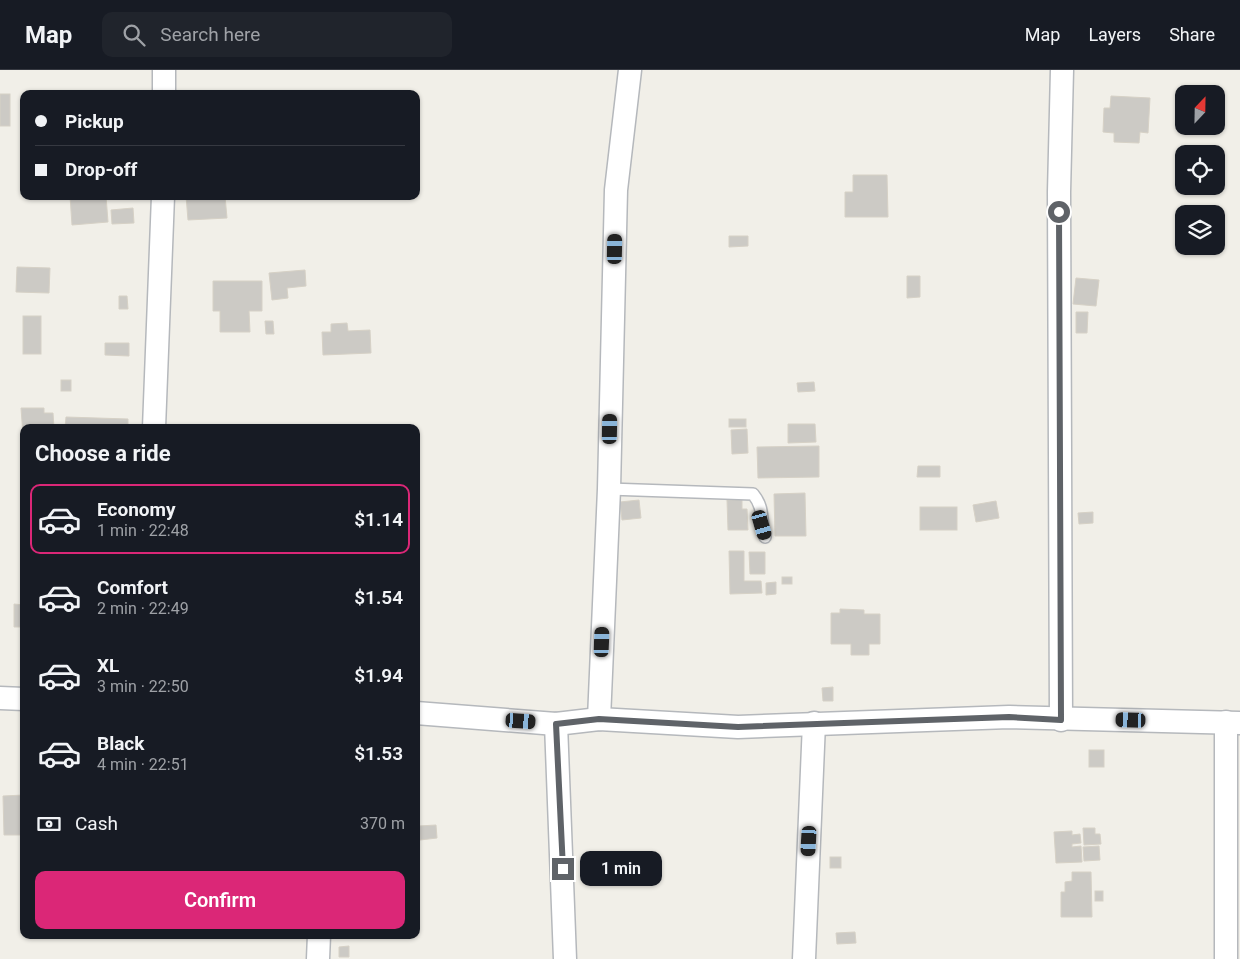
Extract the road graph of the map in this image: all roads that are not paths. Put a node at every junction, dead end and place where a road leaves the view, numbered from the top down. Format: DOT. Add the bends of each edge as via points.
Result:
graph roads {
  1 [pos="164,70"];
  2 [pos="630,70"];
  3 [pos="1062,70"];
  4 [pos="164,90"];
  5 [pos="163,200"];
  6 [pos="154,424"];
  7 [pos="609,489"];
  8 [pos="766,537"];
  9 [pos="0,698"];
  10 [pos="20,699"];
  11 [pos="420,714"];
  12 [pos="599,719"];
  13 [pos="1061,720"];
  14 [pos="1233,722"];
  15 [pos="814,723"];
  16 [pos="556,724"];
  17 [pos="319,939"];
  18 [pos="318,959"];
  19 [pos="566,959"];
  20 [pos="804,959"];
  21 [pos="1226,959"];
  1 -- 4 [label="street"];
  2 -- 7 [label="street" via="616,190"];
  3 -- 13 [label="street" via="1059,192"];
  5 -- 6 [label="street"];
  7 -- 8 [label="lane" via="753,494 761,504"];
  7 -- 12 [label="street"];
  9 -- 10 [label="street"];
  11 -- 16 [label="street"];
  12 -- 15 [label="street" via="738,727"];
  12 -- 16 [label="street"];
  13 -- 14 [label="street"];
  13 -- 15 [label="street" via="1009,717"];
  14 -- 21 [label="street"];
  15 -- 20 [label="street"];
  16 -- 19 [label="street"];
  17 -- 18 [label="street"];
}
